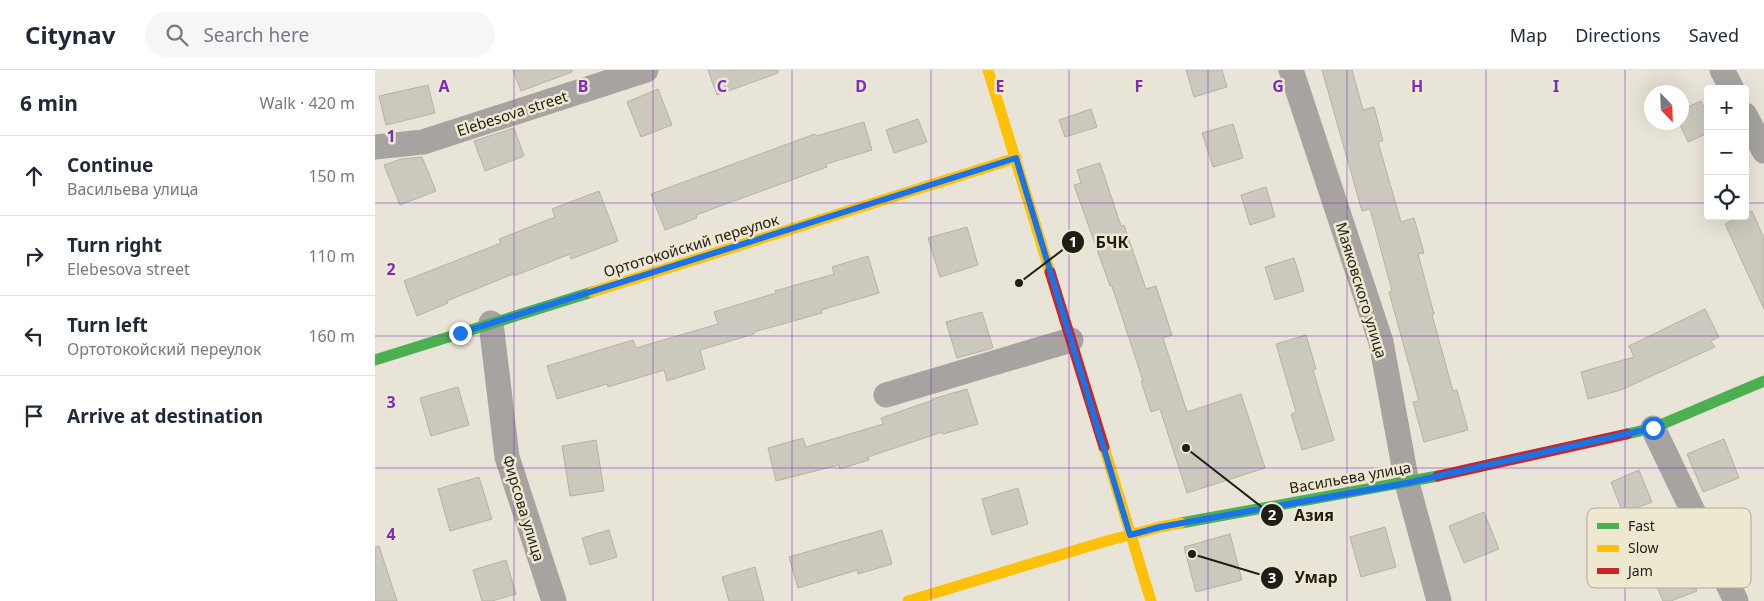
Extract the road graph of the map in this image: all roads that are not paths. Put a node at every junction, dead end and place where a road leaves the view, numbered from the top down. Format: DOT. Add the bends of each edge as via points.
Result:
graph roads {
  1 [pos="646,70"];
  2 [pos="988,70"];
  3 [pos="1291,70"];
  4 [pos="1722,70"];
  5 [pos="1730,85"];
  6 [pos="1749,123"];
  7 [pos="375,147"];
  8 [pos="1764,151"];
  9 [pos="1016,158"];
  10 [pos="491,323"];
  11 [pos="1071,340"];
  12 [pos="375,360"];
  13 [pos="1764,381"];
  14 [pos="887,395"];
  15 [pos="1653,428"];
  16 [pos="1407,483"];
  17 [pos="1691,508"];
  18 [pos="1130,535"];
  19 [pos="1730,588"];
  20 [pos="554,601"];
  21 [pos="909,601"];
  22 [pos="1151,601"];
  23 [pos="1439,601"];
  24 [pos="1736,601"];
  1 -- 7 [label="street, Elebesova street" via="423,142"];
  2 -- 9 [label="street"];
  3 -- 16 [label="street, Маяковского улица" via="1381,342"];
  4 -- 5 [label="street"];
  6 -- 8 [label="street"];
  9 -- 10 [label="street, Ортотокойский переулок"];
  9 -- 11 [label="street"];
  10 -- 12 [label="street, Ортотокойский переулок"];
  10 -- 20 [label="street, Фирсова улица" via="507,457"];
  11 -- 14 [label="street"];
  11 -- 18 [label="street"];
  13 -- 15 [label="street, Васильева улица"];
  15 -- 16 [label="street, Васильева улица"];
  15 -- 17 [label="street"];
  16 -- 18 [label="street, Васильева улица"];
  16 -- 23 [label="street, Маяковского улица"];
  18 -- 21 [label="street, Васильева улица"];
  18 -- 22 [label="street"];
  19 -- 24 [label="street"];
}
